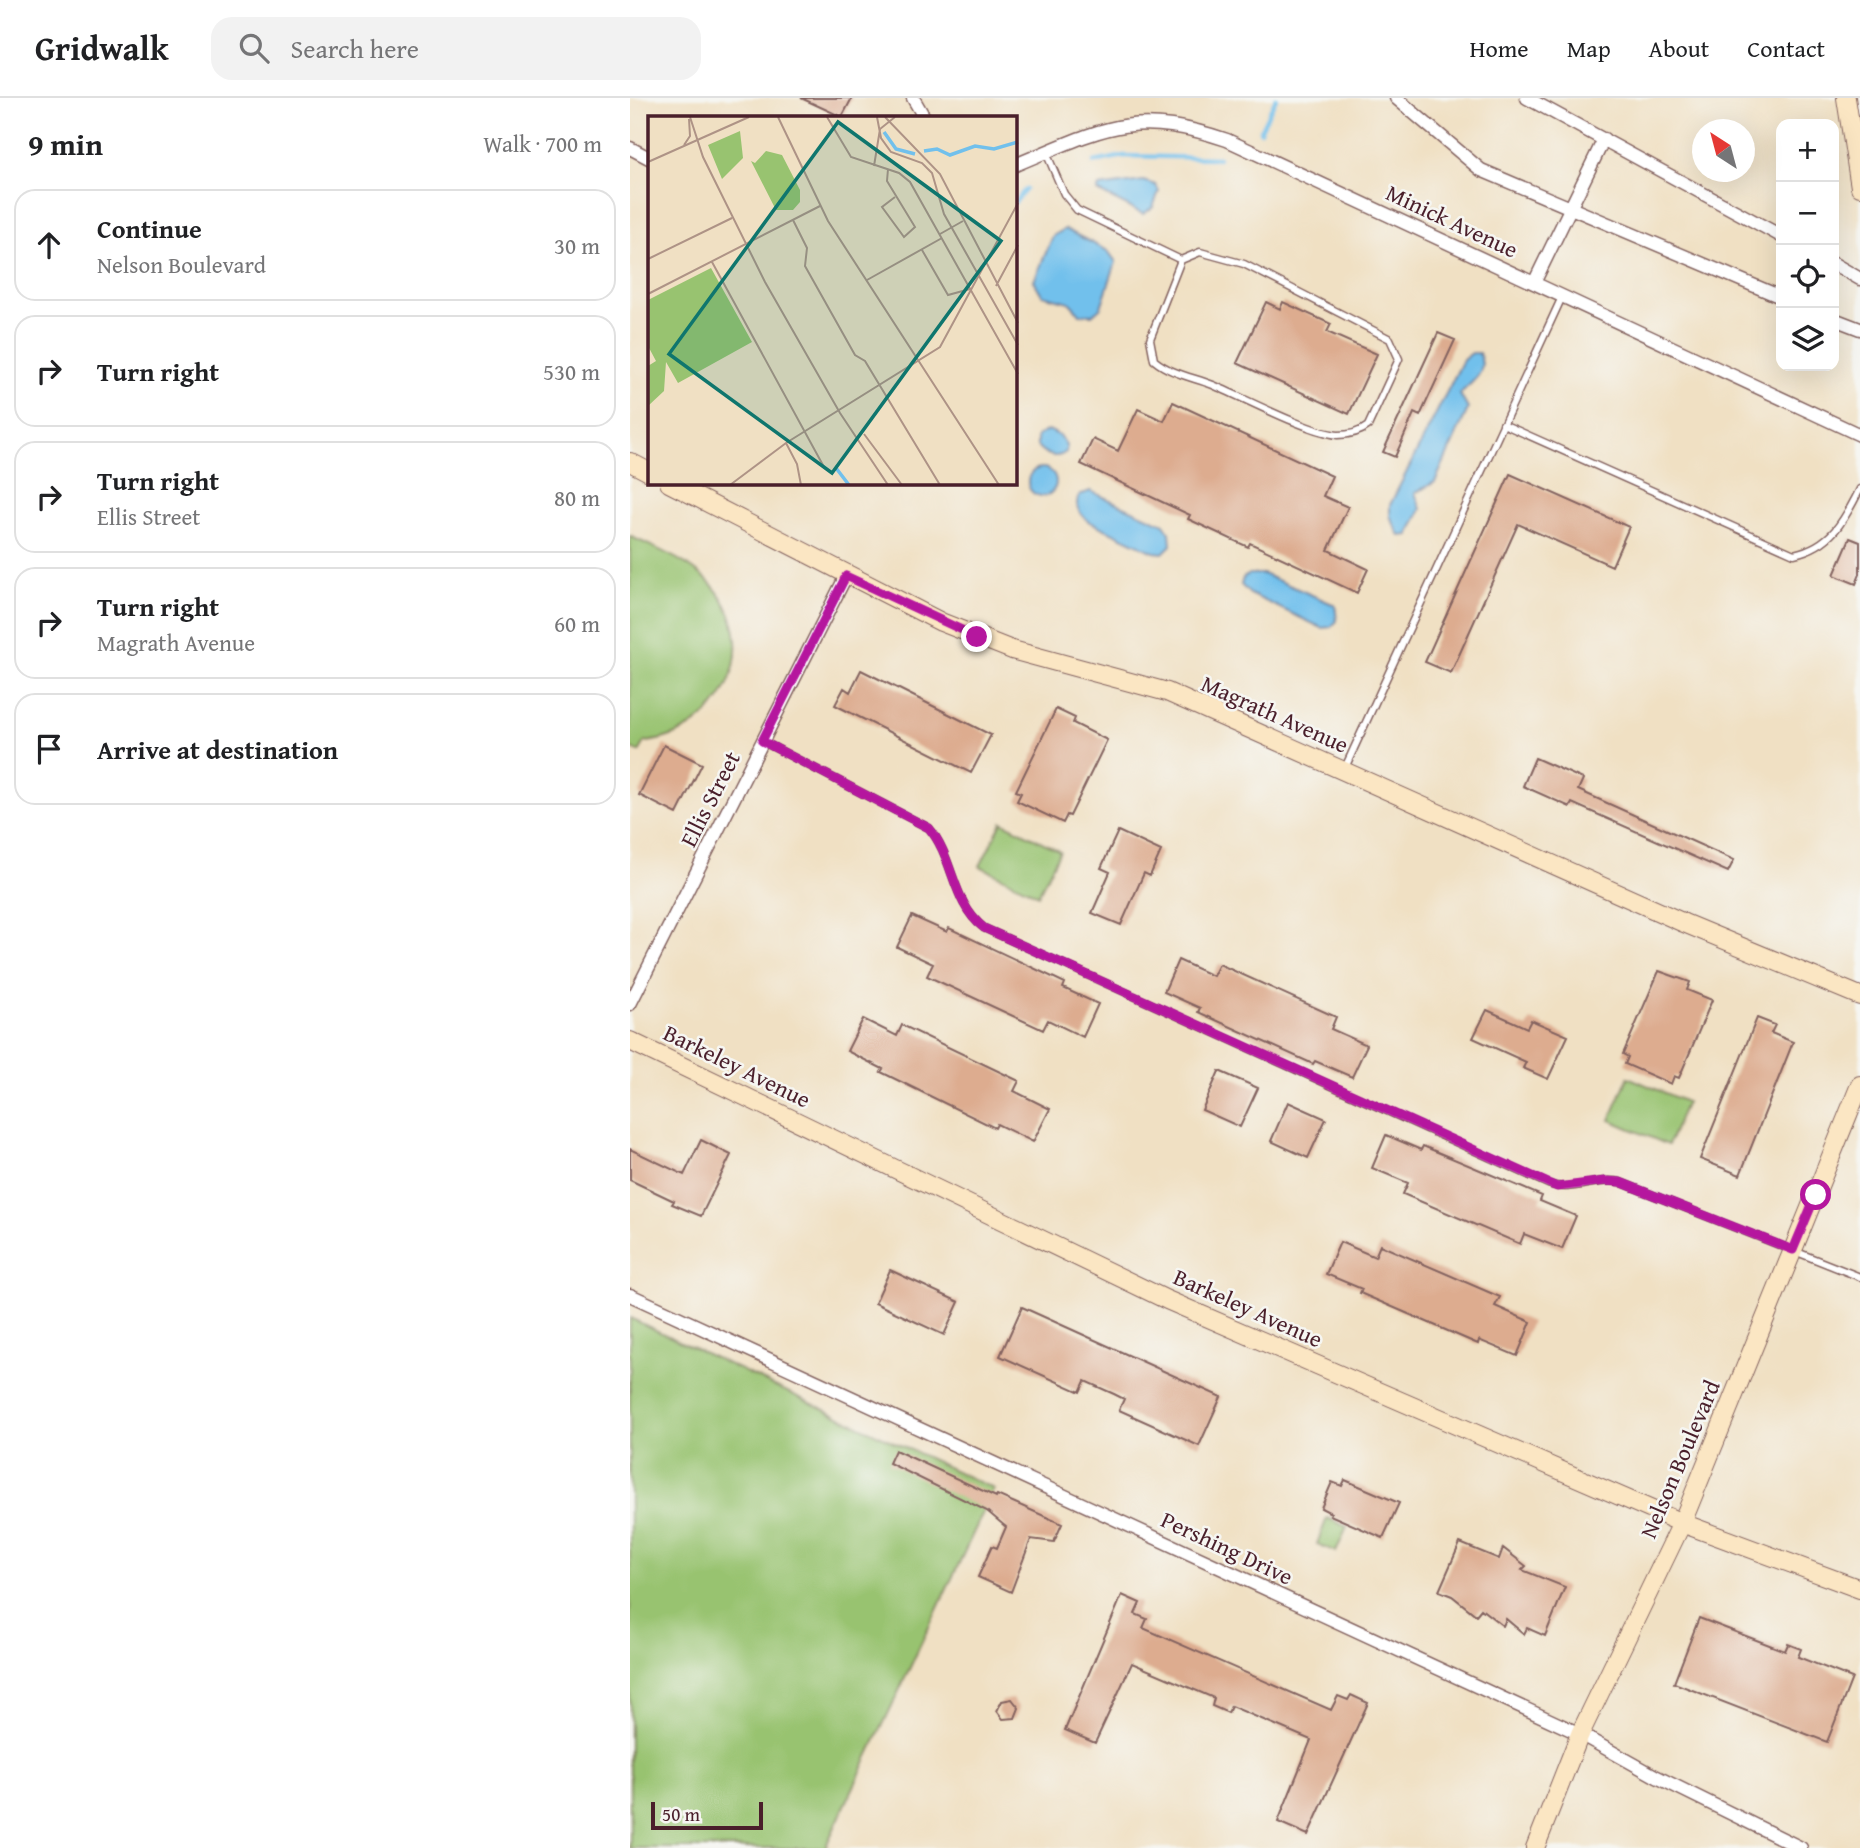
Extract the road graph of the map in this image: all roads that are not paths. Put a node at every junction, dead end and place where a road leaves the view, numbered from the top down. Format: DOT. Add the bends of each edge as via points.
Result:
graph roads {
  1 [pos="913,98"];
  2 [pos="1396,98"];
  3 [pos="1527,98"];
  4 [pos="1846,98"];
  5 [pos="923,116"];
  6 [pos="1604,139"];
  7 [pos="630,148"];
  8 [pos="1046,152"];
  9 [pos="648,157"];
  10 [pos="1017,164"];
  11 [pos="1860,187"];
  12 [pos="1570,209"];
  13 [pos="1776,233"];
  14 [pos="1181,260"];
  15 [pos="1839,267"];
  16 [pos="1860,279"];
  17 [pos="1534,283"];
  18 [pos="1776,295"];
  19 [pos="1562,296"];
  20 [pos="1839,320"];
  21 [pos="1860,329"];
  22 [pos="1503,425"];
  23 [pos="1860,435"];
  24 [pos="630,462"];
  25 [pos="648,471"];
  26 [pos="674,485"];
  27 [pos="1860,489"];
  28 [pos="846,576"];
  29 [pos="762,741"];
  30 [pos="1343,772"];
  31 [pos="1860,996"];
  32 [pos="630,1004"];
  33 [pos="630,1041"];
  34 [pos="1860,1085"];
  35 [pos="1793,1250"];
  36 [pos="1860,1277"];
  37 [pos="630,1295"];
  38 [pos="1682,1523"];
  39 [pos="1860,1588"];
  40 [pos="1580,1734"];
  41 [pos="1535,1848"];
  42 [pos="1801,1848"];
  1 -- 5 [label="street"];
  2 -- 12 [label="street" via="1481,170"];
  3 -- 6 [label="street"];
  4 -- 11 [label="main road"];
  6 -- 12 [label="street"];
  6 -- 13 [label="street"];
  7 -- 9 [label="street"];
  8 -- 10 [label="street, Minick Avenue"];
  8 -- 14 [label="lane" via="1064,194 1077,210"];
  8 -- 17 [label="street, Minick Avenue" via="1133,122 1203,131"];
  12 -- 17 [label="street"];
  12 -- 18 [label="street"];
  14 -- 14 [label="lane" via="1200,252 1244,264 1390,339 1399,359 1368,426 1359,433 1323,431 1178,374 1154,360 1150,340"];
  15 -- 16 [label="street"];
  17 -- 19 [label="street, Minick Avenue"];
  19 -- 22 [label="lane"];
  19 -- 23 [label="street, Minick Avenue"];
  20 -- 21 [label="street"];
  22 -- 27 [label="lane" via="1794,554 1815,550 1835,532"];
  22 -- 30 [label="lane"];
  24 -- 25 [label="main road"];
  26 -- 28 [label="main road, Magrath Avenue"];
  28 -- 29 [label="street, Ellis Street"];
  28 -- 30 [label="main road, Magrath Avenue" via="1001,646 1167,692"];
  29 -- 32 [label="street, Ellis Street"];
  29 -- 35 [label="lane" via="929,828 964,907 984,928 1548,1184 1567,1188 1620,1182"];
  30 -- 31 [label="main road, Magrath Avenue"];
  33 -- 38 [label="main road, Barkeley Avenue" via="1167,1300"];
  34 -- 35 [label="main road, Nelson Boulevard"];
  35 -- 36 [label="lane"];
  35 -- 38 [label="main road, Nelson Boulevard"];
  37 -- 40 [label="street, Pershing Drive"];
  38 -- 39 [label="main road, Barkeley Avenue"];
  38 -- 40 [label="main road, Nelson Boulevard"];
  40 -- 41 [label="main road, Nelson Boulevard"];
  40 -- 42 [label="street, Pershing Drive"];
}
